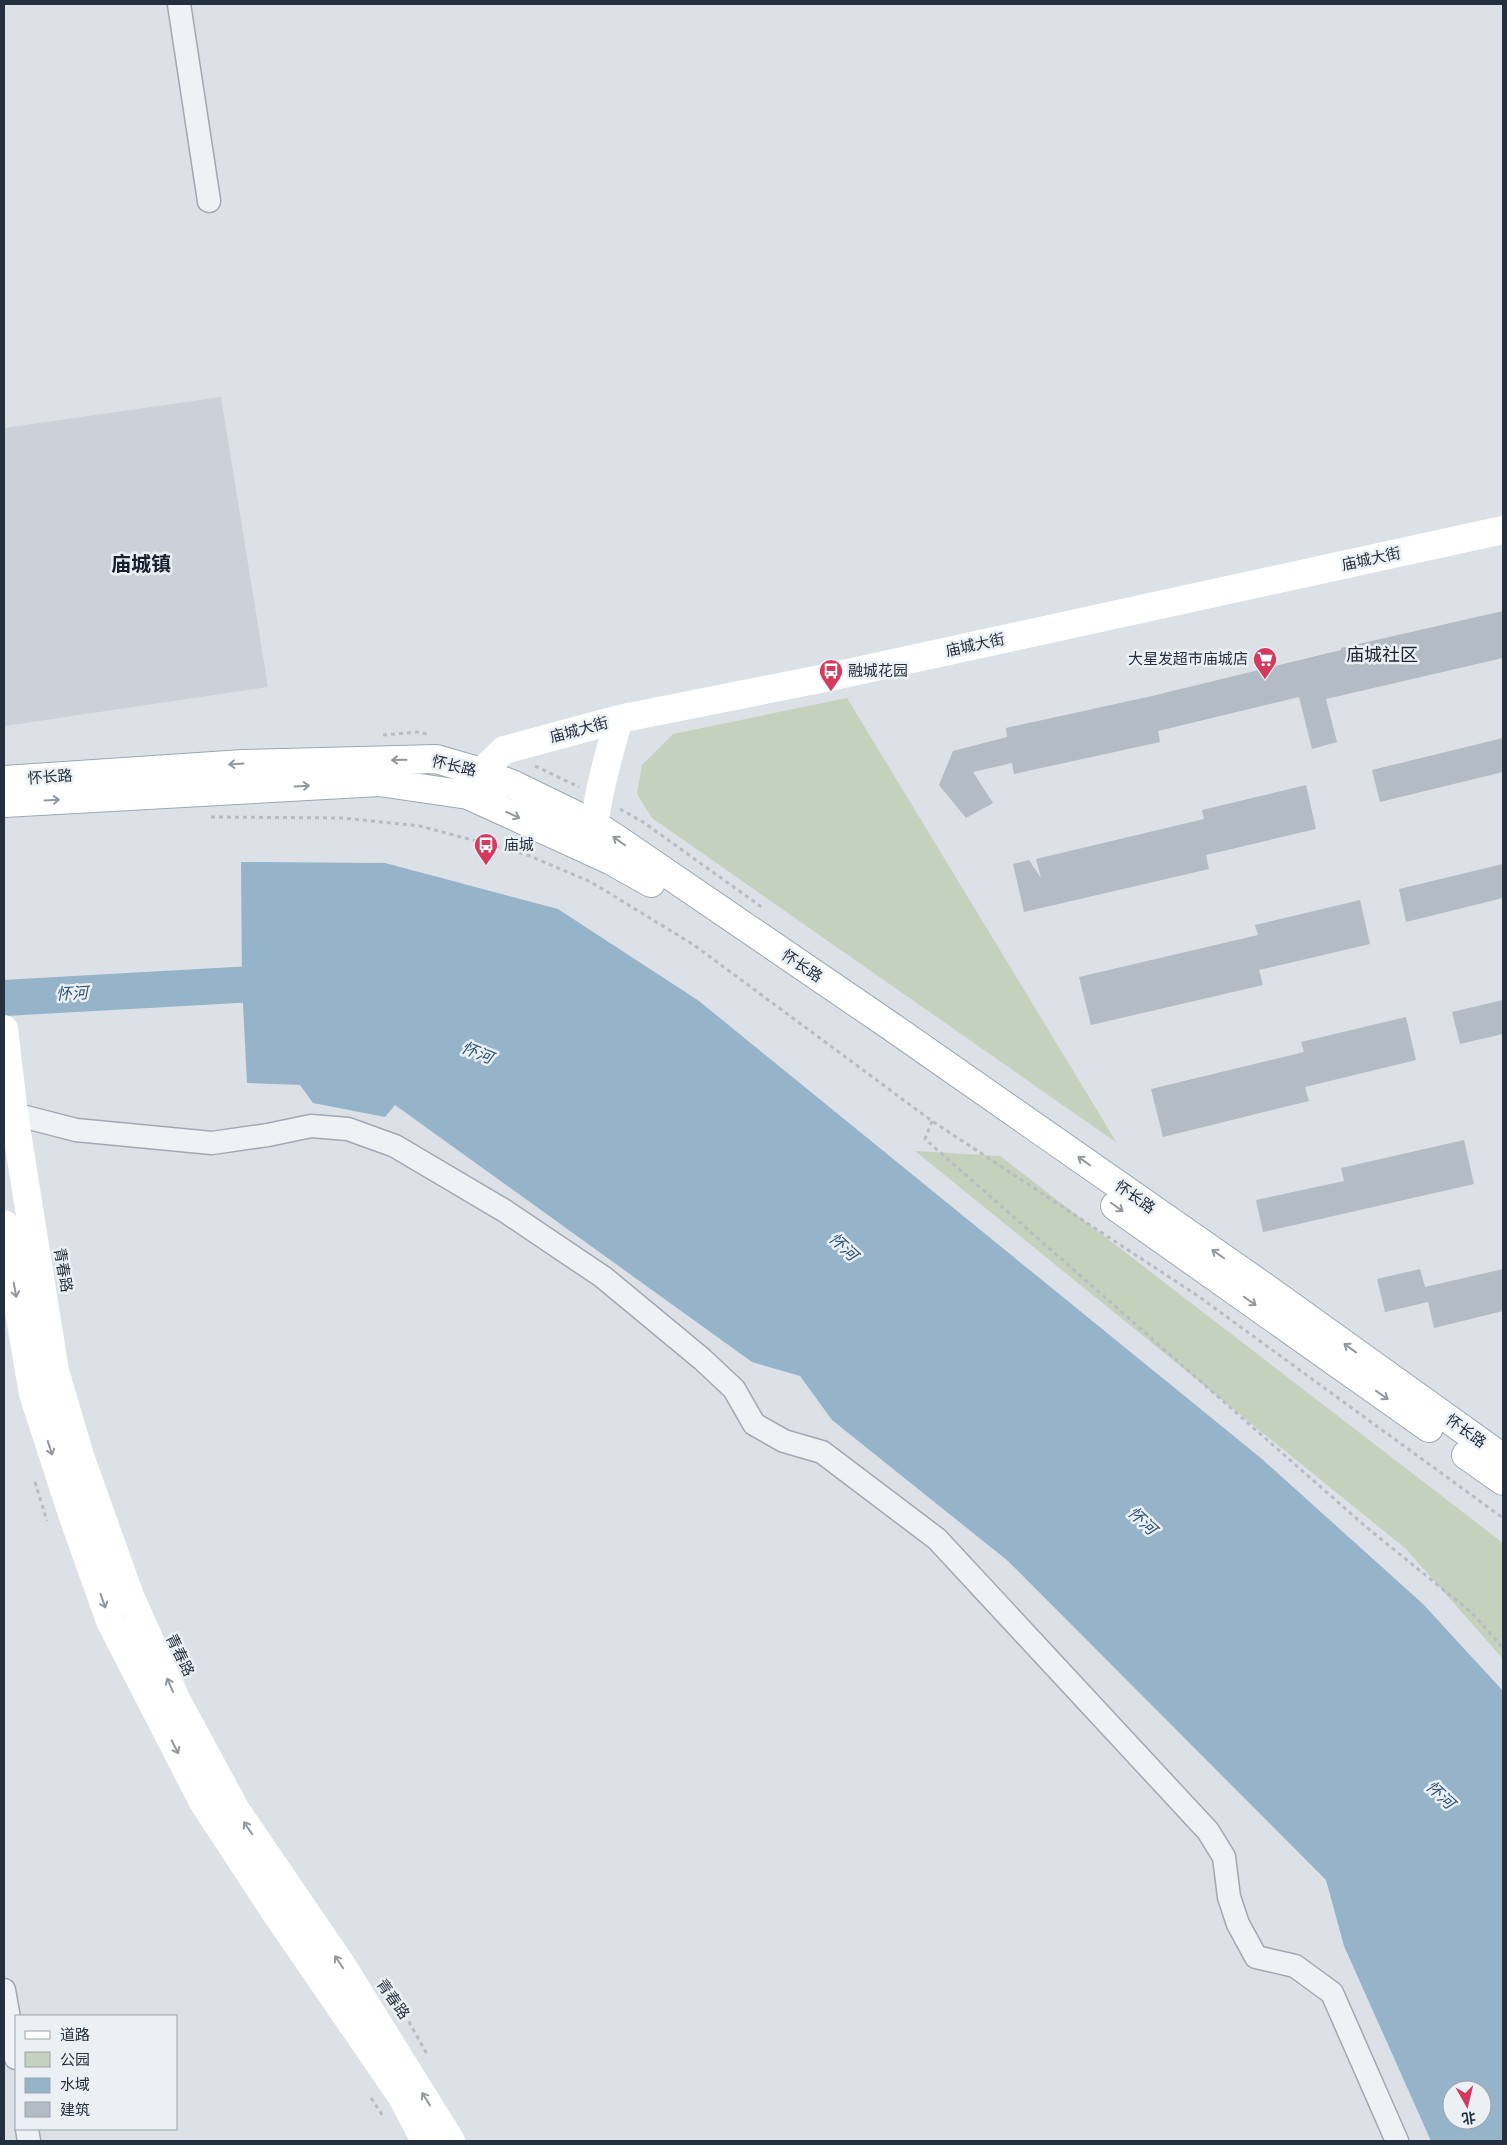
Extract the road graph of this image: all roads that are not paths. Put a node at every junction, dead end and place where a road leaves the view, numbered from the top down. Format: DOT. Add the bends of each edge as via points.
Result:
graph roads {
  1 [pos="179,4"];
  2 [pos="209,201"];
  3 [pos="1503,530"];
  4 [pos="619,719"];
  5 [pos="4,780"];
  6 [pos="474,783"];
  7 [pos="4,803"];
  8 [pos="594,824"];
  9 [pos="591,851"];
  10 [pos="4,1029"];
  11 [pos="9,1114"];
  12 [pos="4,1224"];
  13 [pos="1503,1458"];
  14 [pos="1503,1481"];
  15 [pos="4,1990"];
  16 [pos="15,2052"];
  17 [pos="425,2141"];
  18 [pos="451,2141"];
  19 [pos="1398,2141"];
  1 -- 2 [label="street"];
  3 -- 4 [label="main road, 庙城大街" via="825,678"];
  4 -- 6 [label="main road, 庙城大街" via="504,750"];
  4 -- 8 [label="main road"];
  6 -- 5 [label="main road, 怀长路, one-way" via="436,759 243,764"];
  7 -- 6 [label="main road, 怀长路, one-way" via="379,782"];
  6 -- 8 [label="main road, 怀长路"];
  6 -- 9 [label="main road, 怀长路, one-way"];
  8 -- 9 [label="main road"];
  13 -- 8 [label="main road, 怀长路, one-way" via="1255,1280"];
  9 -- 14 [label="main road, 怀长路, one-way" via="632,871 827,1001"];
  10 -- 11 [label="main road, 青春路"];
  18 -- 11 [label="main road, 青春路, one-way" via="341,1964 236,1810 177,1701 130,1596 80,1456 56,1371"];
  11 -- 19 [label="street" via="76,1130 212,1143 312,1126 348,1129 395,1146 505,1211 603,1277 734,1388 754,1424 784,1440 822,1452 937,1539 1208,1831 1224,1857 1229,1897 1238,1924 1256,1957 1295,1966 1332,1993"];
  12 -- 17 [label="main road, one-way" via="33,1394 110,1621 203,1802 402,2097"];
  15 -- 16 [label="street"];
}
